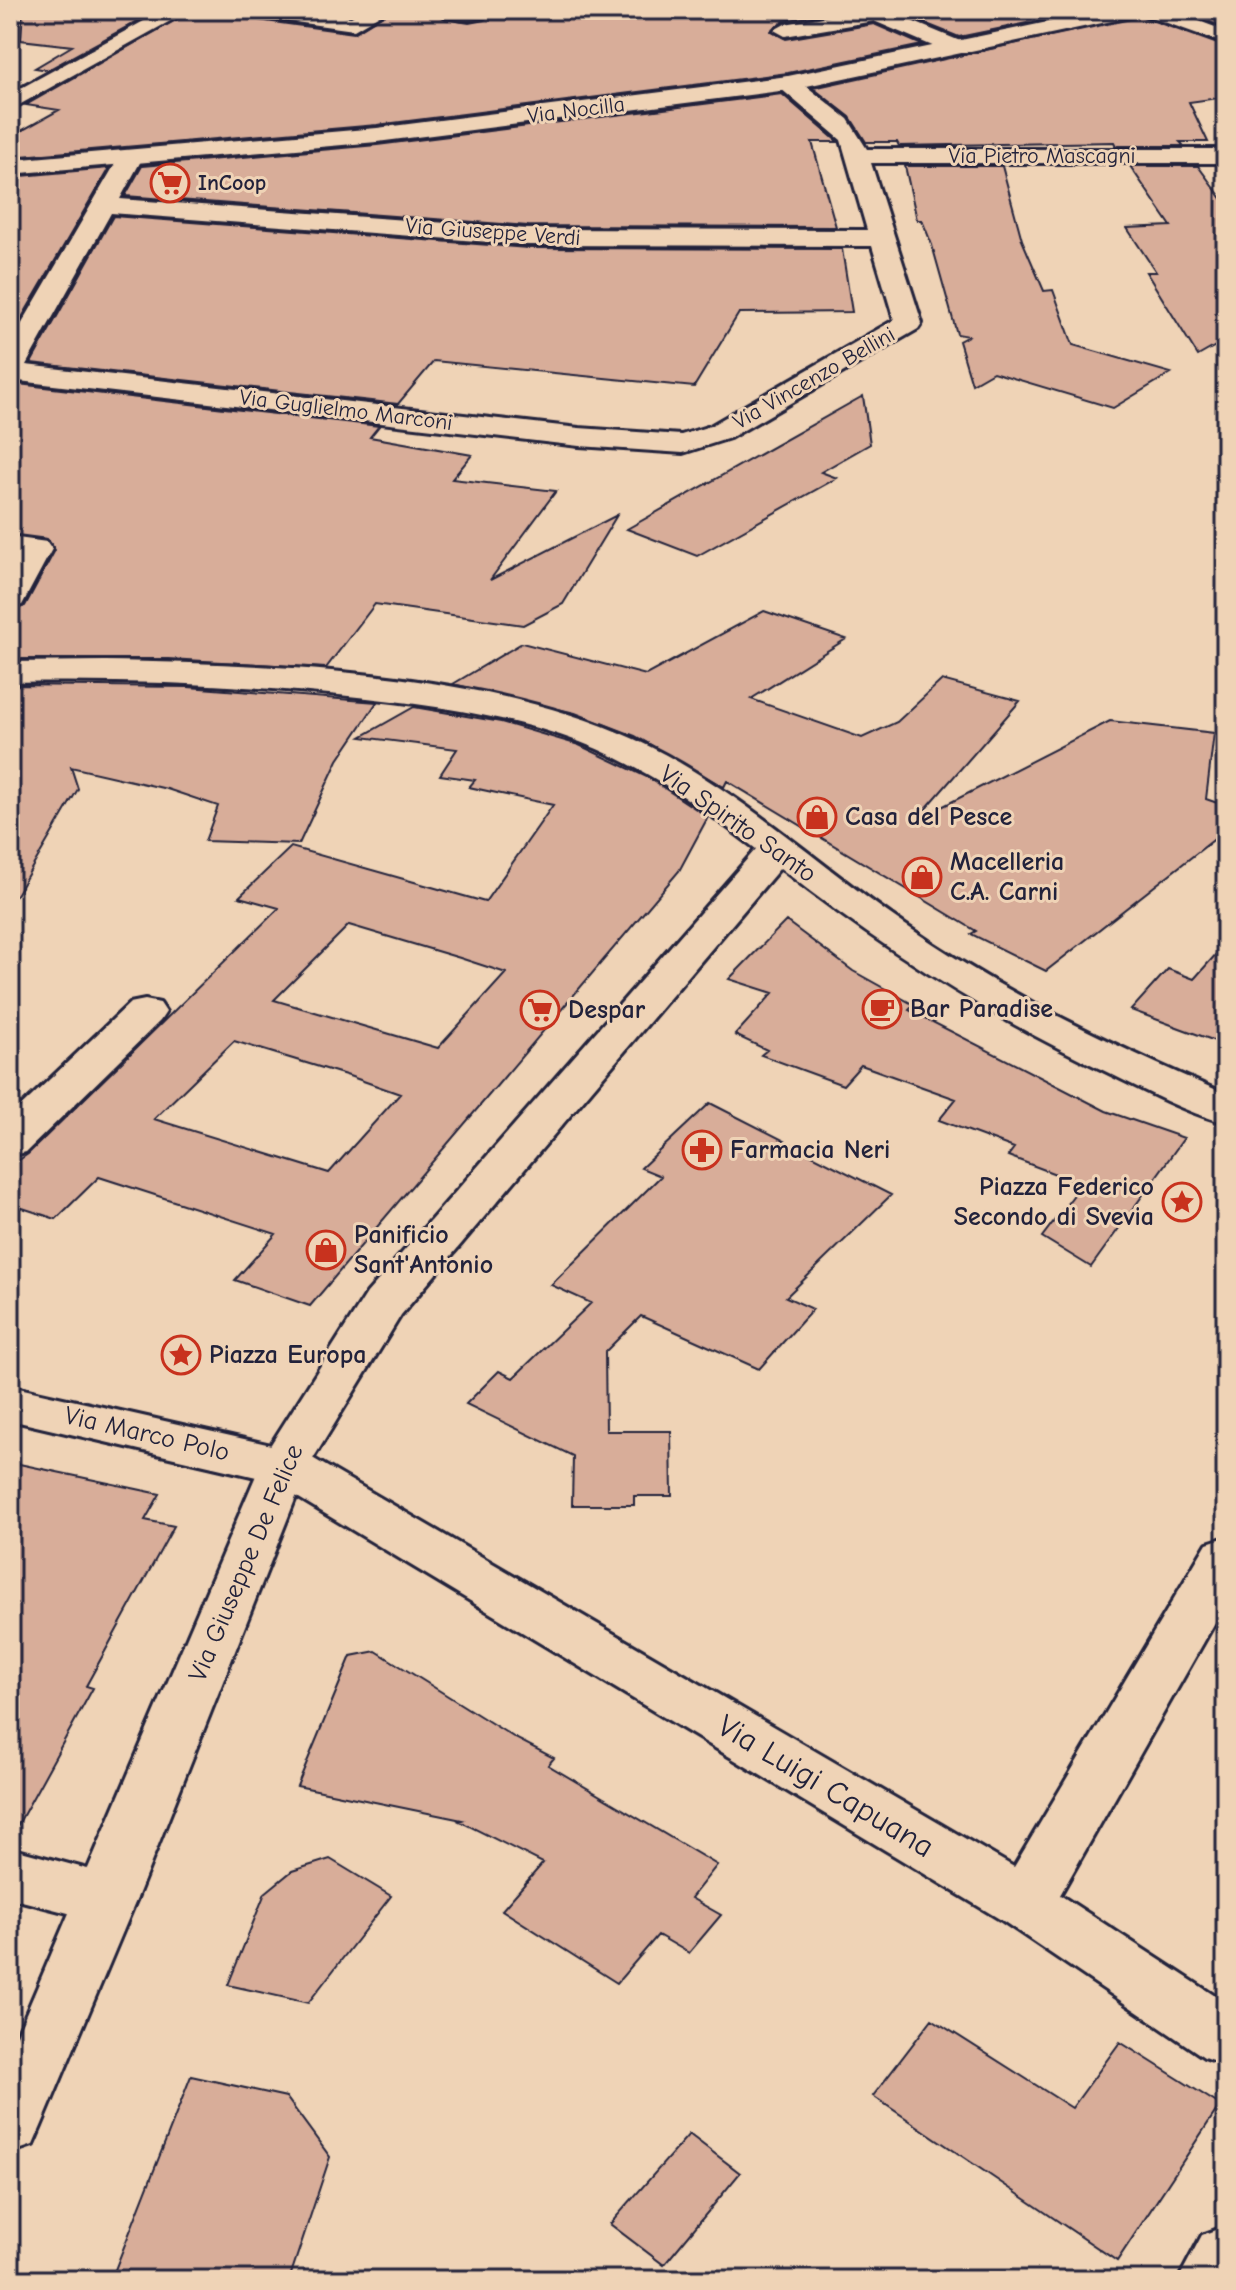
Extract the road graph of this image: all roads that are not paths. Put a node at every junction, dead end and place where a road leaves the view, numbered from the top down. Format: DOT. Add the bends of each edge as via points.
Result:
graph roads {
  1 [pos="180,10"];
  2 [pos="251,10"];
  3 [pos="378,10"];
  4 [pos="445,10"];
  5 [pos="1135,10"];
  6 [pos="1149,10"];
  7 [pos="884,12"];
  8 [pos="477,14"];
  9 [pos="354,24"];
  10 [pos="395,30"];
  11 [pos="785,30"];
  12 [pos="1226,38"];
  13 [pos="957,48"];
  14 [pos="788,83"];
  15 [pos="10,103"];
  16 [pos="858,156"];
  17 [pos="1226,156"];
  18 [pos="130,159"];
  19 [pos="10,167"];
  20 [pos="104,205"];
  21 [pos="883,238"];
  22 [pos="10,370"];
  23 [pos="683,444"];
  24 [pos="10,547"];
  25 [pos="10,598"];
  26 [pos="10,672"];
  27 [pos="777,848"];
  28 [pos="145,1012"];
  29 [pos="1226,1110"];
  30 [pos="10,1142"];
  31 [pos="11,1403"];
  32 [pos="284,1465"];
  33 [pos="1226,1557"];
  34 [pos="10,1873"];
  35 [pos="107,1898"];
  36 [pos="1024,1903"];
  37 [pos="1226,2037"];
  38 [pos="10,2124"];
  39 [pos="1226,2258"];
  40 [pos="1212,2280"];
  1 -- 15 [label="street"];
  2 -- 9 [label="street"];
  3 -- 9 [label="street"];
  4 -- 8 [label="street"];
  5 -- 13 [label="street, Via Nocilla"];
  6 -- 12 [label="street"];
  7 -- 11 [label="street"];
  7 -- 13 [label="street"];
  9 -- 10 [label="street"];
  13 -- 14 [label="street, Via Nocilla"];
  14 -- 16 [label="street, Via Vincenzo Bellini" via="840,124"];
  14 -- 18 [label="street, Via Nocilla" via="377,135"];
  16 -- 17 [label="street, Via Pietro Mascagni"];
  16 -- 21 [label="street, Via Vincenzo Bellini"];
  18 -- 19 [label="street, Via Nocilla"];
  18 -- 20 [label="street"];
  20 -- 21 [label="street, Via Giuseppe Verdi" via="528,237"];
  20 -- 22 [label="street"];
  21 -- 23 [label="street, Via Vincenzo Bellini" via="908,323 720,432"];
  22 -- 23 [label="street, Via Guglielmo Marconi" via="579,437"];
  24 -- 25 [label="street" via="36,549"];
  26 -- 27 [label="street, Via Spirito Santo" via="304,679 536,715 623,747 695,788"];
  27 -- 29 [label="street, Via Spirito Santo" via="890,933 999,1004"];
  27 -- 32 [label="street, Via Giuseppe De Felice" via="384,1304"];
  28 -- 30 [label="street"];
  31 -- 32 [label="street, Via Marco Polo"];
  32 -- 35 [label="street, Via Giuseppe De Felice"];
  32 -- 36 [label="street, Via Luigi Capuana"];
  33 -- 36 [label="street"];
  34 -- 35 [label="street"];
  35 -- 38 [label="street, Via Giuseppe De Felice"];
  36 -- 37 [label="street, Via Luigi Capuana"];
  39 -- 40 [label="street"];
}
